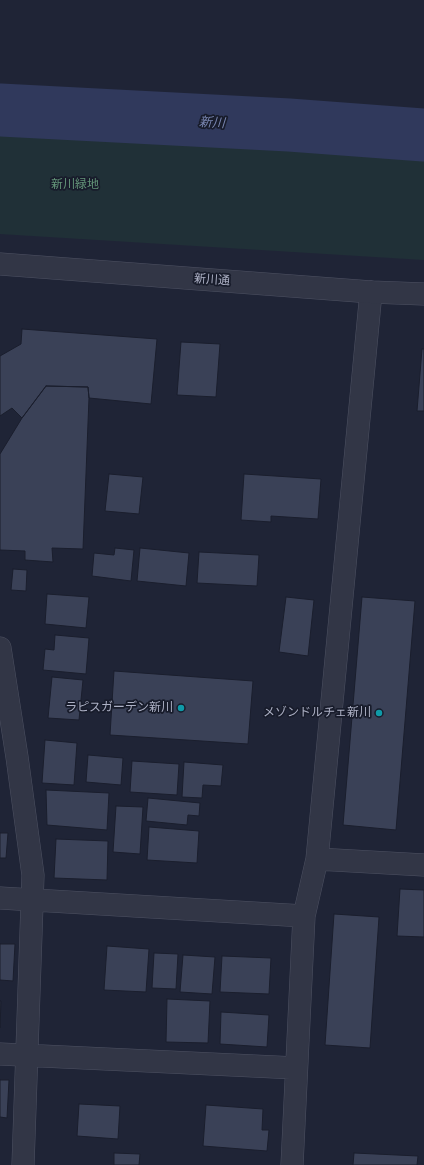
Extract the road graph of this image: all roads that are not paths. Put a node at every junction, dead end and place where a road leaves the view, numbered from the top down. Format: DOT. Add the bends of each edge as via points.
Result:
graph roads {
  1 [pos="0,264"];
  2 [pos="371,292"];
  3 [pos="424,294"];
  4 [pos="0,648"];
  5 [pos="8,757"];
  6 [pos="317,859"];
  7 [pos="424,865"];
  8 [pos="0,898"];
  9 [pos="33,900"];
  10 [pos="304,916"];
  11 [pos="0,1054"];
  12 [pos="26,1056"];
  13 [pos="296,1068"];
  14 [pos="24,1165"];
  15 [pos="292,1165"];
  1 -- 2 [label="street, 新川通"];
  2 -- 3 [label="street, 新川通"];
  2 -- 6 [label="street"];
  4 -- 5 [label="street"];
  5 -- 9 [label="street" via="33,875"];
  6 -- 7 [label="street"];
  6 -- 10 [label="street"];
  8 -- 9 [label="street"];
  9 -- 10 [label="street"];
  9 -- 12 [label="street"];
  10 -- 13 [label="street"];
  11 -- 12 [label="street"];
  12 -- 13 [label="street"];
  12 -- 14 [label="street"];
  13 -- 15 [label="street"];
}
